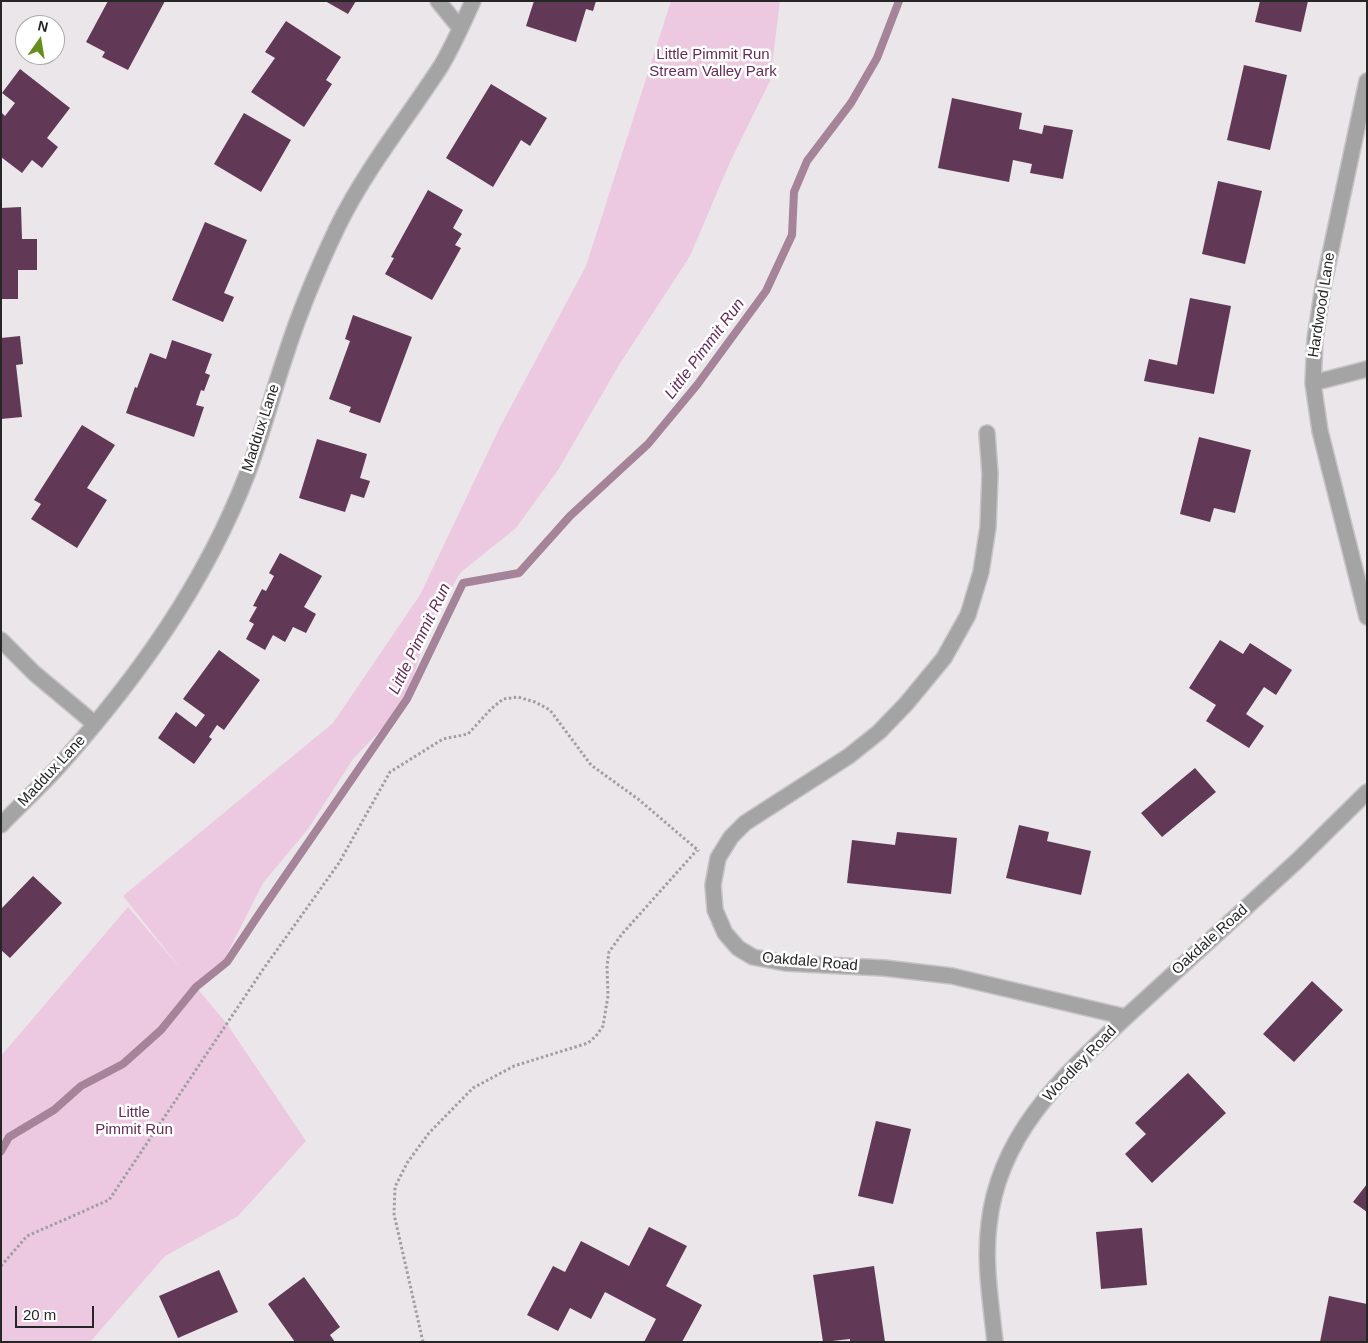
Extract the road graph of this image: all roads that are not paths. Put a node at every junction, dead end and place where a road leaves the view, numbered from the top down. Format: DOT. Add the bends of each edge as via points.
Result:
graph roads {
  1 [pos="438,1"];
  2 [pos="473,1"];
  3 [pos="460,28"];
  4 [pos="1367,82"];
  5 [pos="1367,369"];
  6 [pos="1313,383"];
  7 [pos="987,433"];
  8 [pos="1367,617"];
  9 [pos="1,640"];
  10 [pos="95,724"];
  11 [pos="1367,792"];
  12 [pos="1,825"];
  13 [pos="1126,1016"];
  14 [pos="995,1342"];
  1 -- 3 [label="street"];
  2 -- 3 [label="street, Maddux Lane"];
  3 -- 10 [label="street, Maddux Lane" via="442,64 374,162 338,225 309,288 248,472 217,543 181,609 146,660"];
  4 -- 6 [label="street, Hardwood Lane" via="1323,287 1315,339"];
  5 -- 6 [label="street"];
  6 -- 8 [label="street, Hardwood Lane" via="1320,431"];
  7 -- 13 [label="street, Oakdale Road" via="990,474 988,527 981,572 968,615 944,658 879,732 849,756 745,823 730,837 718,858 713,885 715,910 725,933 738,948 753,957 785,963 884,968 952,976"];
  9 -- 10 [label="street" via="34,673"];
  10 -- 12 [label="street, Maddux Lane"];
  11 -- 13 [label="street, Oakdale Road" via="1298,860"];
  13 -- 14 [label="street, Woodley Road" via="1066,1074 1032,1115 1012,1147 1001,1173 987,1245"];
}
